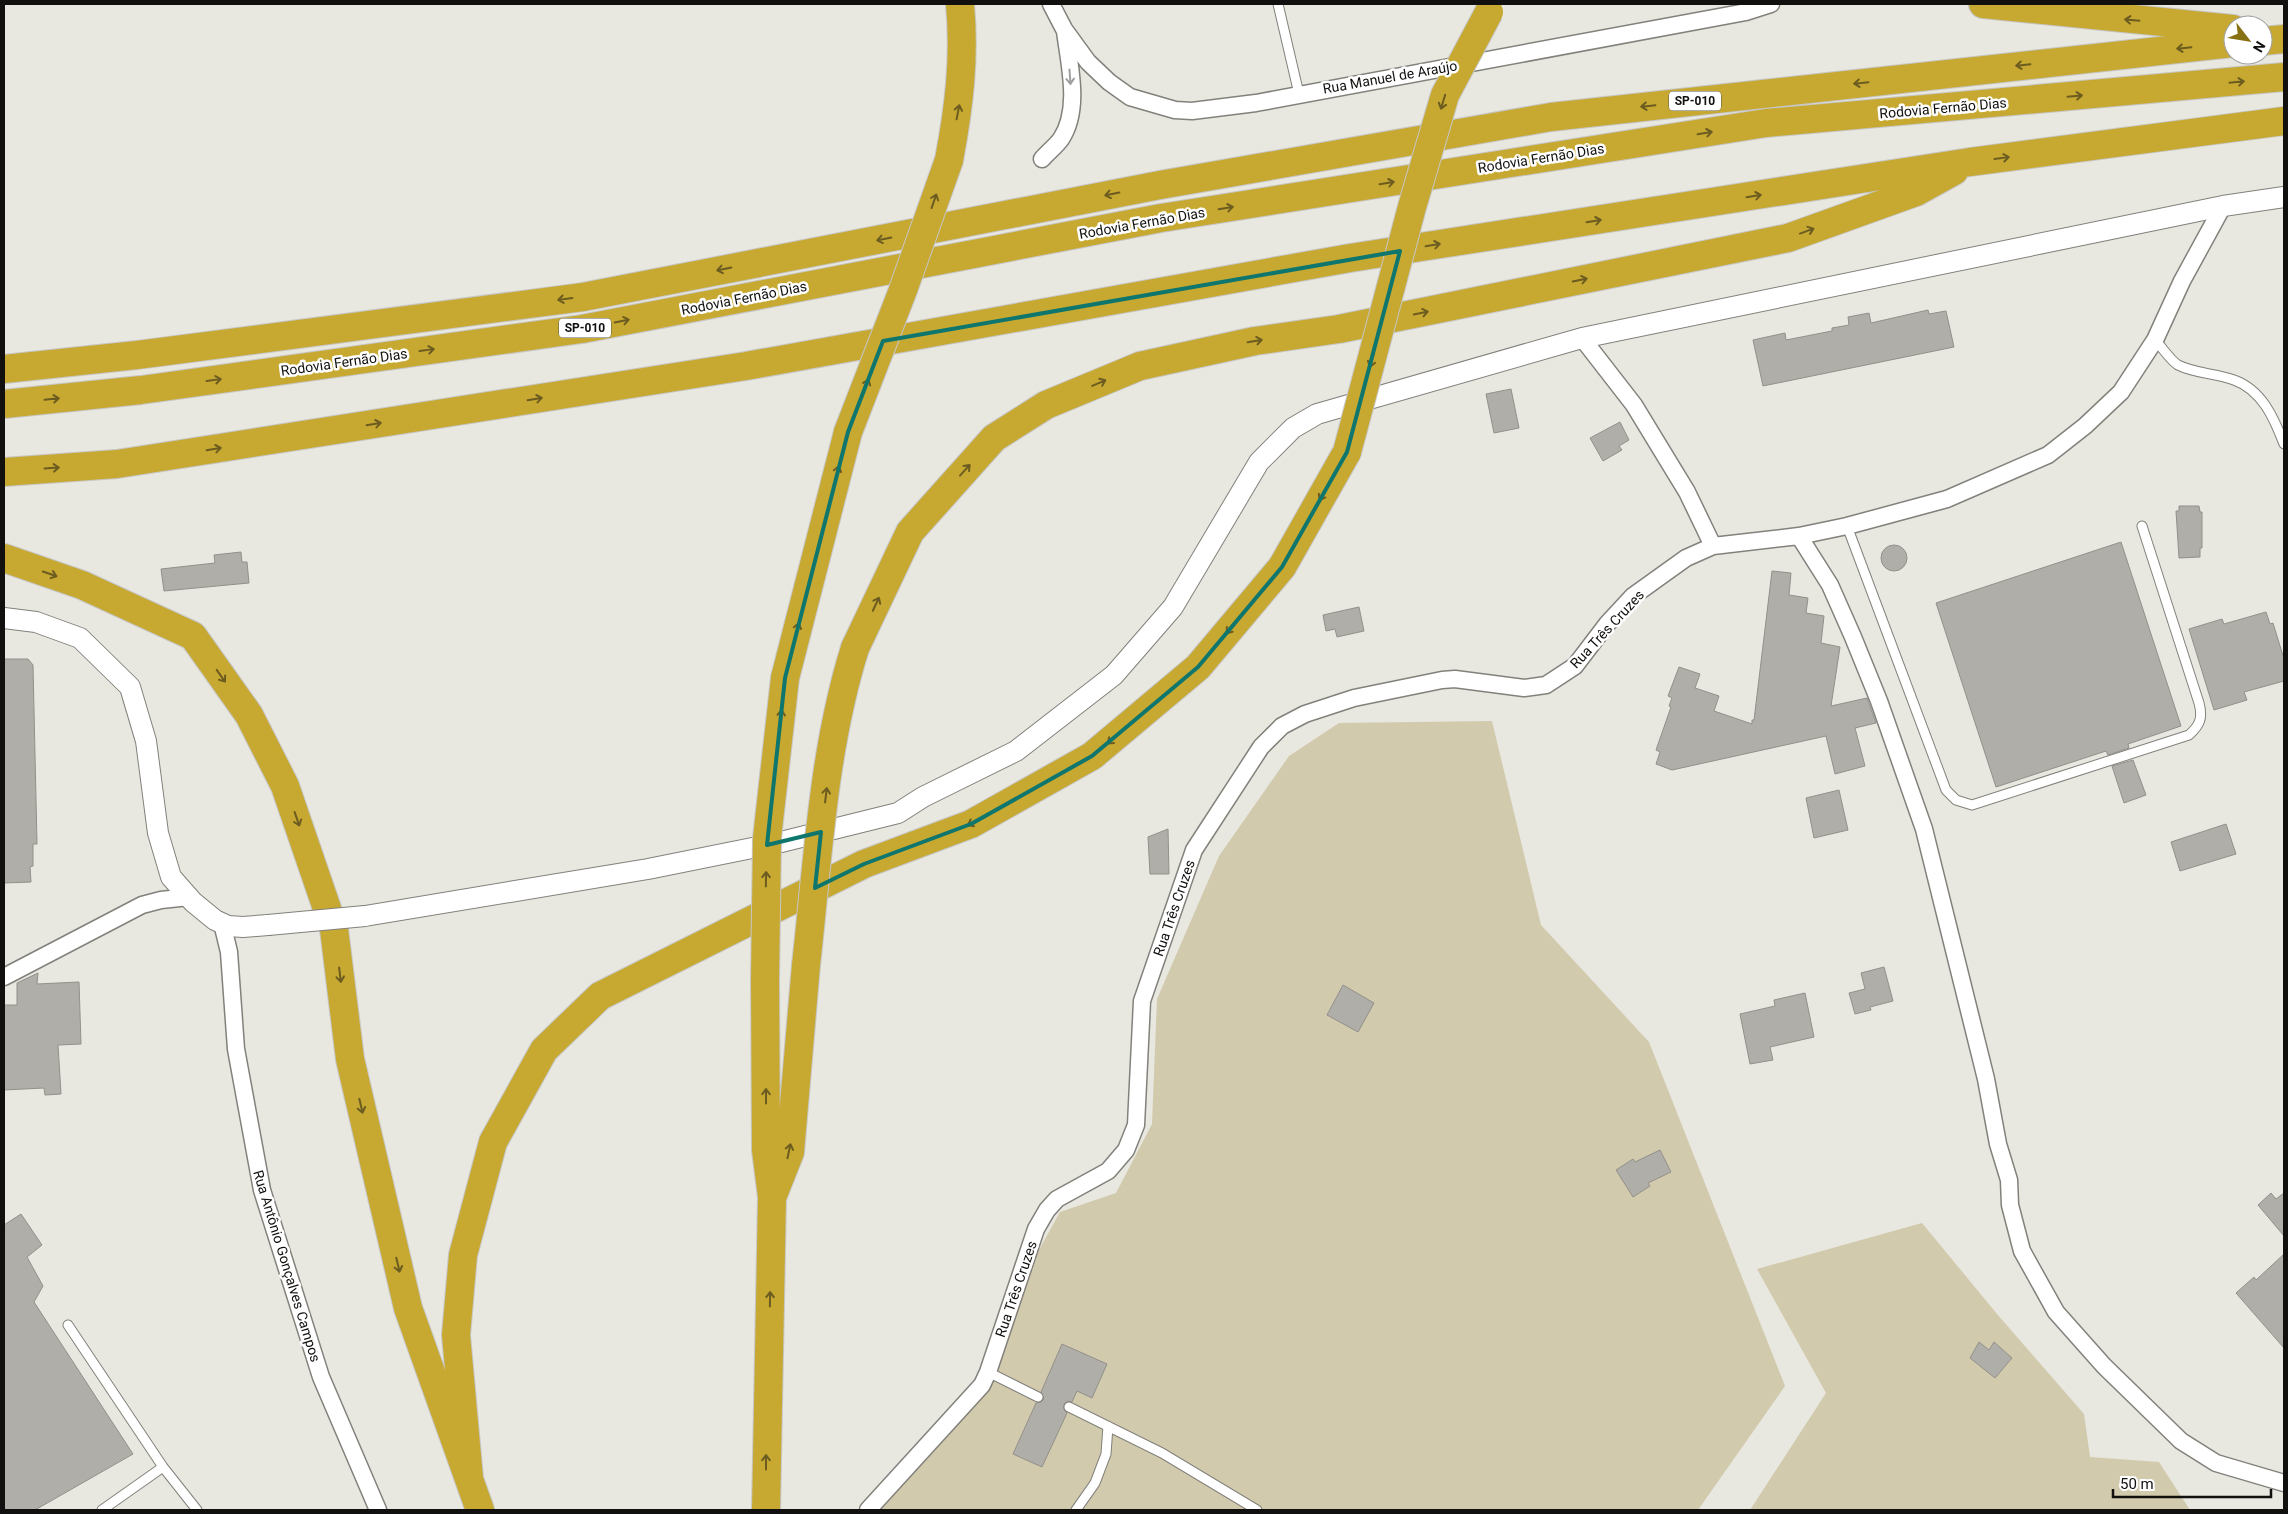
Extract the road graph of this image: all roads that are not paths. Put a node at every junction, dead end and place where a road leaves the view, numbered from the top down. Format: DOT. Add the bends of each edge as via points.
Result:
graph roads {
  1 [pos="960,4"];
  2 [pos="1051,4"];
  3 [pos="1278,4"];
  4 [pos="1771,4"];
  5 [pos="1983,4"];
  6 [pos="1492,8"];
  7 [pos="2223,28"];
  8 [pos="1064,29"];
  9 [pos="2223,44"];
  10 [pos="2284,77"];
  11 [pos="1299,94"];
  12 [pos="2284,121"];
  13 [pos="1042,159"];
  14 [pos="1970,162"];
  15 [pos="2284,197"];
  16 [pos="2223,206"];
  17 [pos="1582,338"];
  18 [pos="2155,340"];
  19 [pos="4,369"];
  20 [pos="4,404"];
  21 [pos="2284,444"];
  22 [pos="4,472"];
  23 [pos="1847,526"];
  24 [pos="2142,526"];
  25 [pos="1799,536"];
  26 [pos="1713,546"];
  27 [pos="4,558"];
  28 [pos="4,618"];
  29 [pos="189,897"];
  30 [pos="222,923"];
  31 [pos="4,977"];
  32 [pos="772,1197"];
  33 [pos="68,1326"];
  34 [pos="988,1372"];
  35 [pos="1038,1397"];
  36 [pos="1070,1407"];
  37 [pos="1108,1426"];
  38 [pos="163,1468"];
  39 [pos="469,1478"];
  40 [pos="2284,1483"];
  41 [pos="102,1510"];
  42 [pos="197,1510"];
  43 [pos="378,1510"];
  44 [pos="480,1510"];
  45 [pos="766,1510"];
  46 [pos="868,1510"];
  47 [pos="1076,1510"];
  48 [pos="1257,1510"];
  32 -- 1 [label="highway, one-way, bridge" via="766,1150 767,838 785,678 848,432 949,160 960,102 963,64"];
  2 -- 8 [label="street, Rua Manuel de Araújo"];
  3 -- 11 [label="lane"];
  4 -- 11 [label="street, Rua Manuel de Araújo" via="1746,12"];
  7 -- 5 [label="highway, one-way"];
  6 -- 39 [label="highway, one-way, bridge" via="1445,95 1347,452 1276,574 1198,667 1092,756 971,824 864,864 600,996 544,1050 492,1142 462,1255 456,1335"];
  8 -- 11 [label="street, Rua Manuel de Araújo" via="1088,62 1123,92 1175,110 1192,112 1256,104"];
  8 -- 13 [label="street, one-way" via="1072,97 1070,119 1060,139"];
  9 -- 19 [label="highway, SP-010, one-way" via="1552,116 1160,185 583,297 137,355"];
  20 -- 10 [label="highway, Rodovia Fernão Dias / SP-010, one-way" via="141,390 582,329 1161,218 1766,123"];
  14 -- 12 [label="highway, one-way"];
  22 -- 14 [label="highway, one-way" via="117,464 746,366 1350,258"];
  32 -- 14 [label="highway, one-way, bridge" via="790,1152 806,965 833,733 842,689 855,648 910,532 994,438 1046,405 1140,366 1788,238 1916,192"];
  15 -- 16 [label="street"];
  16 -- 17 [label="street"];
  16 -- 18 [label="street, Rua Três Cruzes" via="2182,281"];
  17 -- 26 [label="street" via="1634,405 1688,492"];
  17 -- 30 [label="street, bridge" via="1317,414 1293,428 1260,462 1173,607 1114,676 1016,751 898,812 777,843 648,870 365,916 243,928"];
  18 -- 21 [label="lane" via="2177,364 2235,380 2262,398"];
  18 -- 23 [label="street, Rua Três Cruzes" via="2120,392 2085,426 2048,455 1947,499"];
  23 -- 24 [label="lane" via="1946,790 1956,800 1972,805 2189,735 2198,726 2202,715 2199,704"];
  23 -- 25 [label="street, Rua Três Cruzes"];
  25 -- 26 [label="street, Rua Três Cruzes"];
  25 -- 40 [label="street" via="1830,585 1853,637 1924,829 1986,1079 1998,1144 2009,1180 2010,1206 2022,1251 2056,1312 2104,1366 2181,1441 2216,1463"];
  26 -- 34 [label="street, Rua Três Cruzes" via="1686,558 1633,596 1575,666 1546,685 1524,688 1456,679 1354,698 1305,714 1282,726 1261,747 1194,850 1142,1001 1136,1125 1126,1150 1108,1171 1057,1199 1047,1210 1036,1229"];
  27 -- 39 [label="highway, one-way" via="82,585 193,636 249,715 285,786 334,929 350,1059 408,1308"];
  28 -- 29 [label="street" via="36,622 80,638 130,686 146,741 158,833 171,877"];
  29 -- 30 [label="street"];
  29 -- 31 [label="street" via="142,905"];
  30 -- 43 [label="street, Rua Antônio Gonçalves Campos" via="229,952 236,1049 262,1190 321,1377"];
  45 -- 32 [label="highway, one-way"];
  33 -- 38 [label="lane"];
  34 -- 35 [label="lane"];
  34 -- 46 [label="street, Rua Três Cruzes" via="982,1386"];
  36 -- 37 [label="lane"];
  37 -- 47 [label="lane" via="1106,1454 1095,1483"];
  37 -- 48 [label="lane" via="1162,1453"];
  38 -- 41 [label="lane"];
  38 -- 42 [label="lane"];
  39 -- 44 [label="highway"];
}
